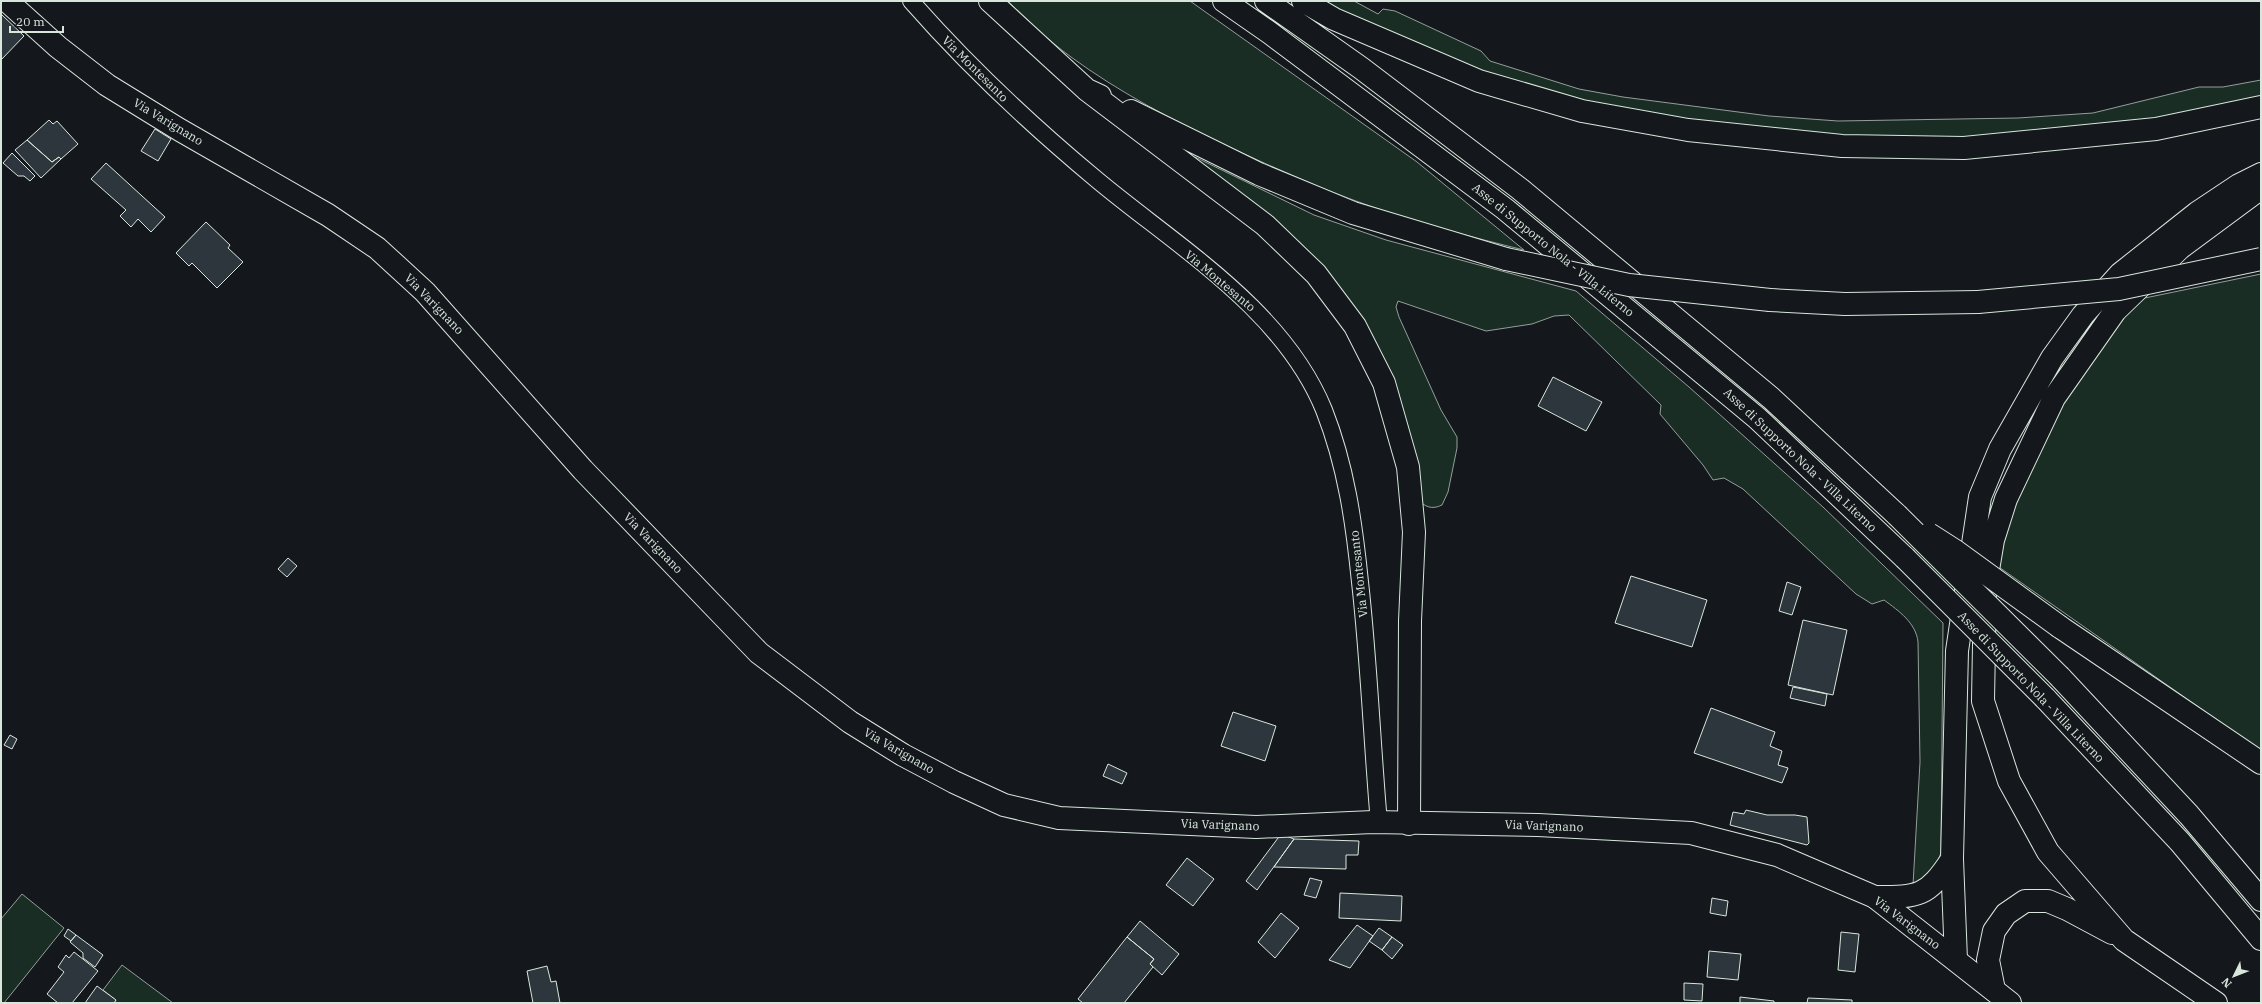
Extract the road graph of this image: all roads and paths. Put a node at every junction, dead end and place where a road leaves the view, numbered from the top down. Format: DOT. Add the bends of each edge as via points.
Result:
graph roads {
  1 [pos="7,1"];
  2 [pos="911,1"];
  3 [pos="990,1"];
  4 [pos="1224,1"];
  5 [pos="1266,1"];
  6 [pos="1303,1"];
  7 [pos="1087,90"];
  8 [pos="2261,107"];
  9 [pos="2261,174"];
  10 [pos="2261,188"];
  11 [pos="2261,259"];
  12 [pos="1897,515"];
  13 [pos="2261,763"];
  14 [pos="1379,823"];
  15 [pos="1410,824"];
  16 [pos="1952,858"];
  17 [pos="1875,897"];
  18 [pos="2261,900"];
  19 [pos="2261,939"];
  20 [pos="2124,940"];
  21 [pos="1956,960"];
  22 [pos="2002,996"];
  23 [pos="2216,1003"];
  1 -- 14 [label="main road, Via Varignano" via="58,47 107,85 328,215 377,248 425,292 583,470 759,653 850,722 903,755 1004,805 1058,818 1256,827"];
  2 -- 14 [label="street, Via Montesanto" via="950,45 1007,102 1097,180 1247,300 1286,346 1313,387 1331,431 1350,498 1363,611"];
  3 -- 7 [label="main road"];
  4 -- 19 [label="main road, Asse di Supporto Nola - Villa Literno, bridge" via="1505,208 1757,418 1905,558 2045,698 2180,842"];
  5 -- 12 [label="main road, Asse di Supporto Nola - Villa Literno" via="1361,68 1520,189 1771,398"];
  6 -- 8 [label="main road" via="1334,19 1479,81 1582,111 1688,130 1842,146 1964,148 2156,129"];
  7 -- 11 [label="main road, bridge" via="1259,174 1353,213 1506,259 1629,285 1770,300 1845,304 1978,302 2118,289"];
  7 -- 15 [label="main road" via="1265,225 1316,274 1355,326 1384,383 1408,467 1414,532 1410,622"];
  9 -- 16 [label="main road" via="2239,185 2197,213 2120,274 2083,315 2052,358 2000,449 1980,497 1957,651"];
  10 -- 20 [label="main road" via="2180,248 2115,311 2054,398 2006,499 1993,540 1985,588 1984,701 2009,781 2048,852"];
  12 -- 13 [label="main road, bridge" via="1954,550 2060,627"];
  12 -- 18 [label="main road, Asse di Supporto Nola - Villa Literno, bridge" via="2060,677 2189,815"];
  14 -- 15 [label="main road, Via Varignano"];
  15 -- 17 [label="main road, Via Varignano" via="1538,825 1691,833 1777,854"];
  16 -- 17 [label="main road" via="1939,879 1922,893 1907,897"];
  16 -- 21 [label="main road"];
  17 -- 21 [label="main road, Via Varignano"];
  20 -- 22 [label="main road" via="2048,901 2025,901 2006,914 1994,931 1988,960"];
  20 -- 23 [label="main road"];
  21 -- 22 [label="main road, Via Varignano"];
}
